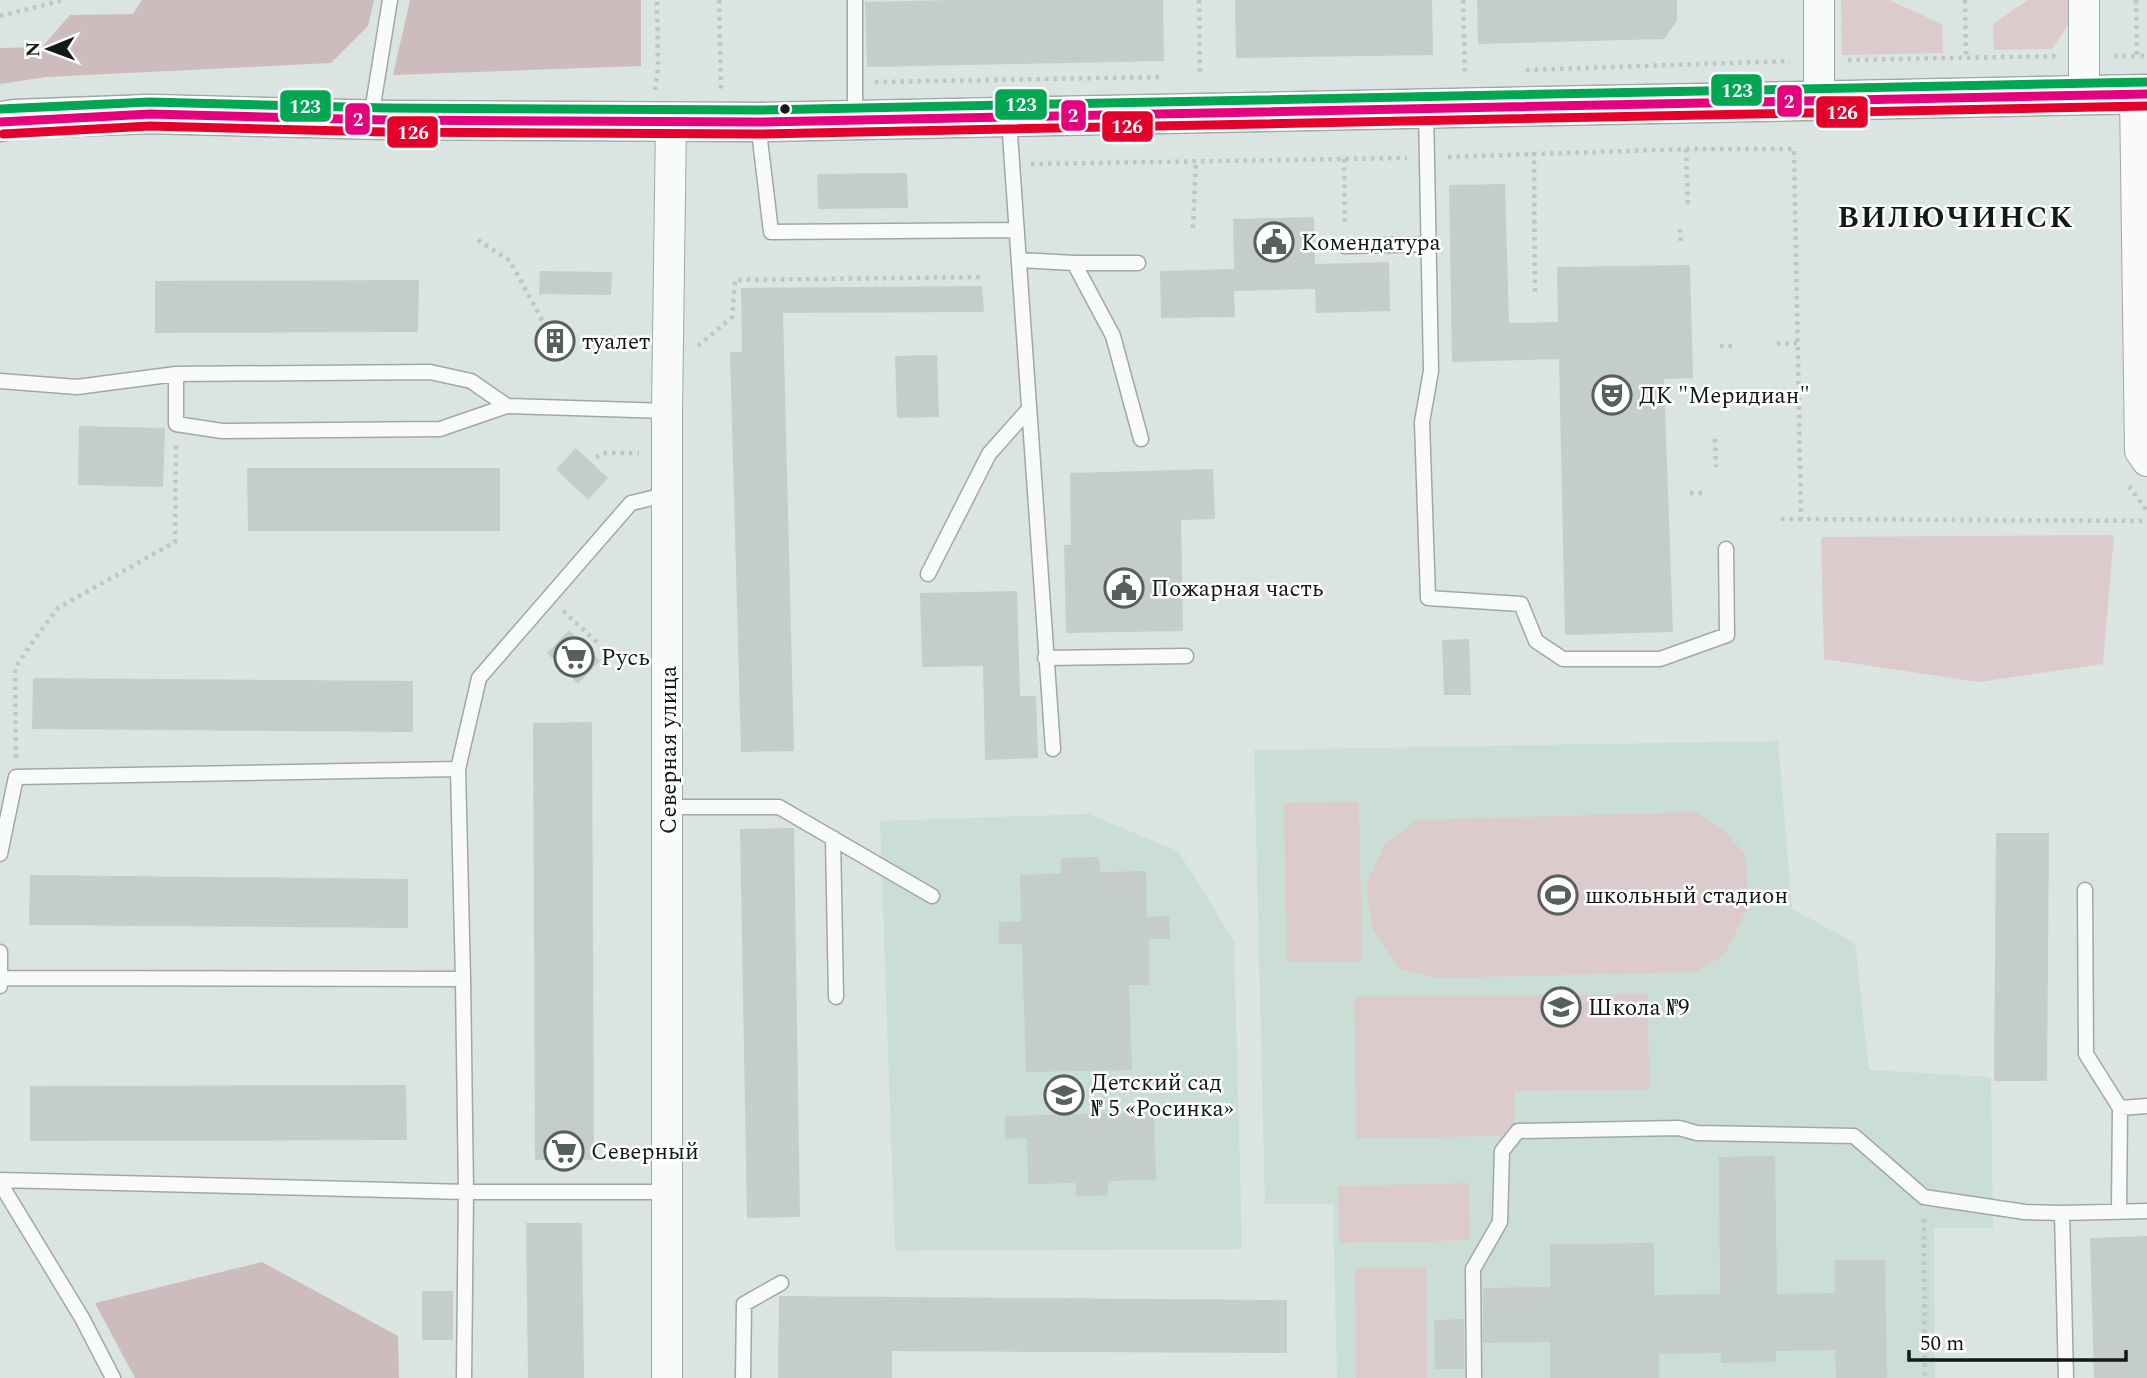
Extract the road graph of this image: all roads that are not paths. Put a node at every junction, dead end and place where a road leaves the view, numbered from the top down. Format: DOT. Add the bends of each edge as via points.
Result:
graph roads {
  1 [pos="390,0"];
  2 [pos="855,0"];
  3 [pos="1819,0"];
  4 [pos="2084,0"];
  5 [pos="2141,94"];
  6 [pos="2084,97"];
  7 [pos="1819,100"];
  8 [pos="1426,108"];
  9 [pos="1009,118"];
  10 [pos="370,119"];
  11 [pos="855,120"];
  12 [pos="0,122"];
  13 [pos="661,122"];
  14 [pos="740,122"];
  15 [pos="1017,230"];
  16 [pos="1431,244"];
  17 [pos="1345,246"];
  18 [pos="1019,260"];
  19 [pos="1074,263"];
  20 [pos="1138,263"];
  21 [pos="176,374"];
  22 [pos="0,381"];
  23 [pos="2143,397"];
  24 [pos="507,406"];
  25 [pos="1028,410"];
  26 [pos="667,411"];
  27 [pos="1141,439"];
  28 [pos="2147,461"];
  29 [pos="668,494"];
  30 [pos="1726,549"];
  31 [pos="928,574"];
  32 [pos="1186,656"];
  33 [pos="1045,658"];
  34 [pos="1053,749"];
  35 [pos="458,769"];
  36 [pos="668,807"];
  37 [pos="833,838"];
  38 [pos="0,854"];
  39 [pos="2085,890"];
  40 [pos="932,896"];
  41 [pos="0,952"];
  42 [pos="463,979"];
  43 [pos="1,983"];
  44 [pos="836,997"];
  45 [pos="2147,1106"];
  46 [pos="2120,1108"];
  47 [pos="0,1182"];
  48 [pos="466,1192"];
  49 [pos="666,1192"];
  50 [pos="2119,1211"];
  51 [pos="2147,1211"];
  52 [pos="2062,1213"];
  53 [pos="781,1283"];
  54 [pos="113,1378"];
  55 [pos="464,1378"];
  56 [pos="667,1378"];
  57 [pos="743,1378"];
  58 [pos="1475,1378"];
  59 [pos="2066,1378"];
  1 -- 10 [label="lane"];
  2 -- 11 [label="lane"];
  3 -- 7 [label="street"];
  4 -- 6 [label="street"];
  5 -- 6 [label="main road"];
  5 -- 23 [label="street"];
  6 -- 7 [label="main road"];
  7 -- 8 [label="main road"];
  8 -- 9 [label="main road"];
  8 -- 16 [label="lane"];
  9 -- 11 [label="main road"];
  9 -- 15 [label="lane"];
  10 -- 12 [label="main road" via="150,114"];
  10 -- 13 [label="main road"];
  11 -- 14 [label="main road"];
  13 -- 14 [label="main road"];
  13 -- 26 [label="street, Северная улица"];
  14 -- 15 [label="lane" via="771,232"];
  15 -- 18 [label="lane"];
  16 -- 17 [label="lane"];
  16 -- 30 [label="lane" via="1431,371 1422,422 1428,598 1521,604 1536,641 1563,659 1660,659 1727,635"];
  18 -- 19 [label="lane"];
  18 -- 25 [label="lane"];
  19 -- 20 [label="lane"];
  19 -- 27 [label="lane" via="1113,336"];
  21 -- 22 [label="lane" via="76,387"];
  21 -- 24 [label="lane" via="430,372 471,381"];
  21 -- 24 [label="lane" via="176,424 222,431 440,429"];
  23 -- 28 [label="street" via="2140,452"];
  24 -- 26 [label="lane"];
  25 -- 31 [label="lane" via="989,454"];
  25 -- 33 [label="lane"];
  26 -- 29 [label="street, Северная улица"];
  29 -- 35 [label="lane" via="631,503 479,678"];
  29 -- 36 [label="street, Северная улица"];
  32 -- 33 [label="lane"];
  33 -- 34 [label="lane"];
  35 -- 38 [label="lane" via="16,777"];
  35 -- 42 [label="lane"];
  36 -- 37 [label="lane" via="779,807"];
  36 -- 49 [label="street, Северная улица"];
  37 -- 40 [label="lane"];
  37 -- 44 [label="lane"];
  39 -- 46 [label="lane" via="2085,1054"];
  41 -- 43 [label="lane"];
  42 -- 43 [label="lane"];
  42 -- 48 [label="lane"];
  45 -- 46 [label="lane"];
  46 -- 50 [label="lane"];
  47 -- 48 [label="lane"];
  47 -- 54 [label="lane"];
  48 -- 49 [label="lane"];
  48 -- 55 [label="lane"];
  49 -- 56 [label="street, Северная улица"];
  50 -- 51 [label="lane"];
  50 -- 52 [label="lane"];
  52 -- 58 [label="lane" via="1924,1197 1854,1136 1697,1133 1679,1128 1518,1131 1502,1151 1500,1222 1473,1269"];
  52 -- 59 [label="lane"];
  53 -- 57 [label="lane" via="744,1304"];
}
